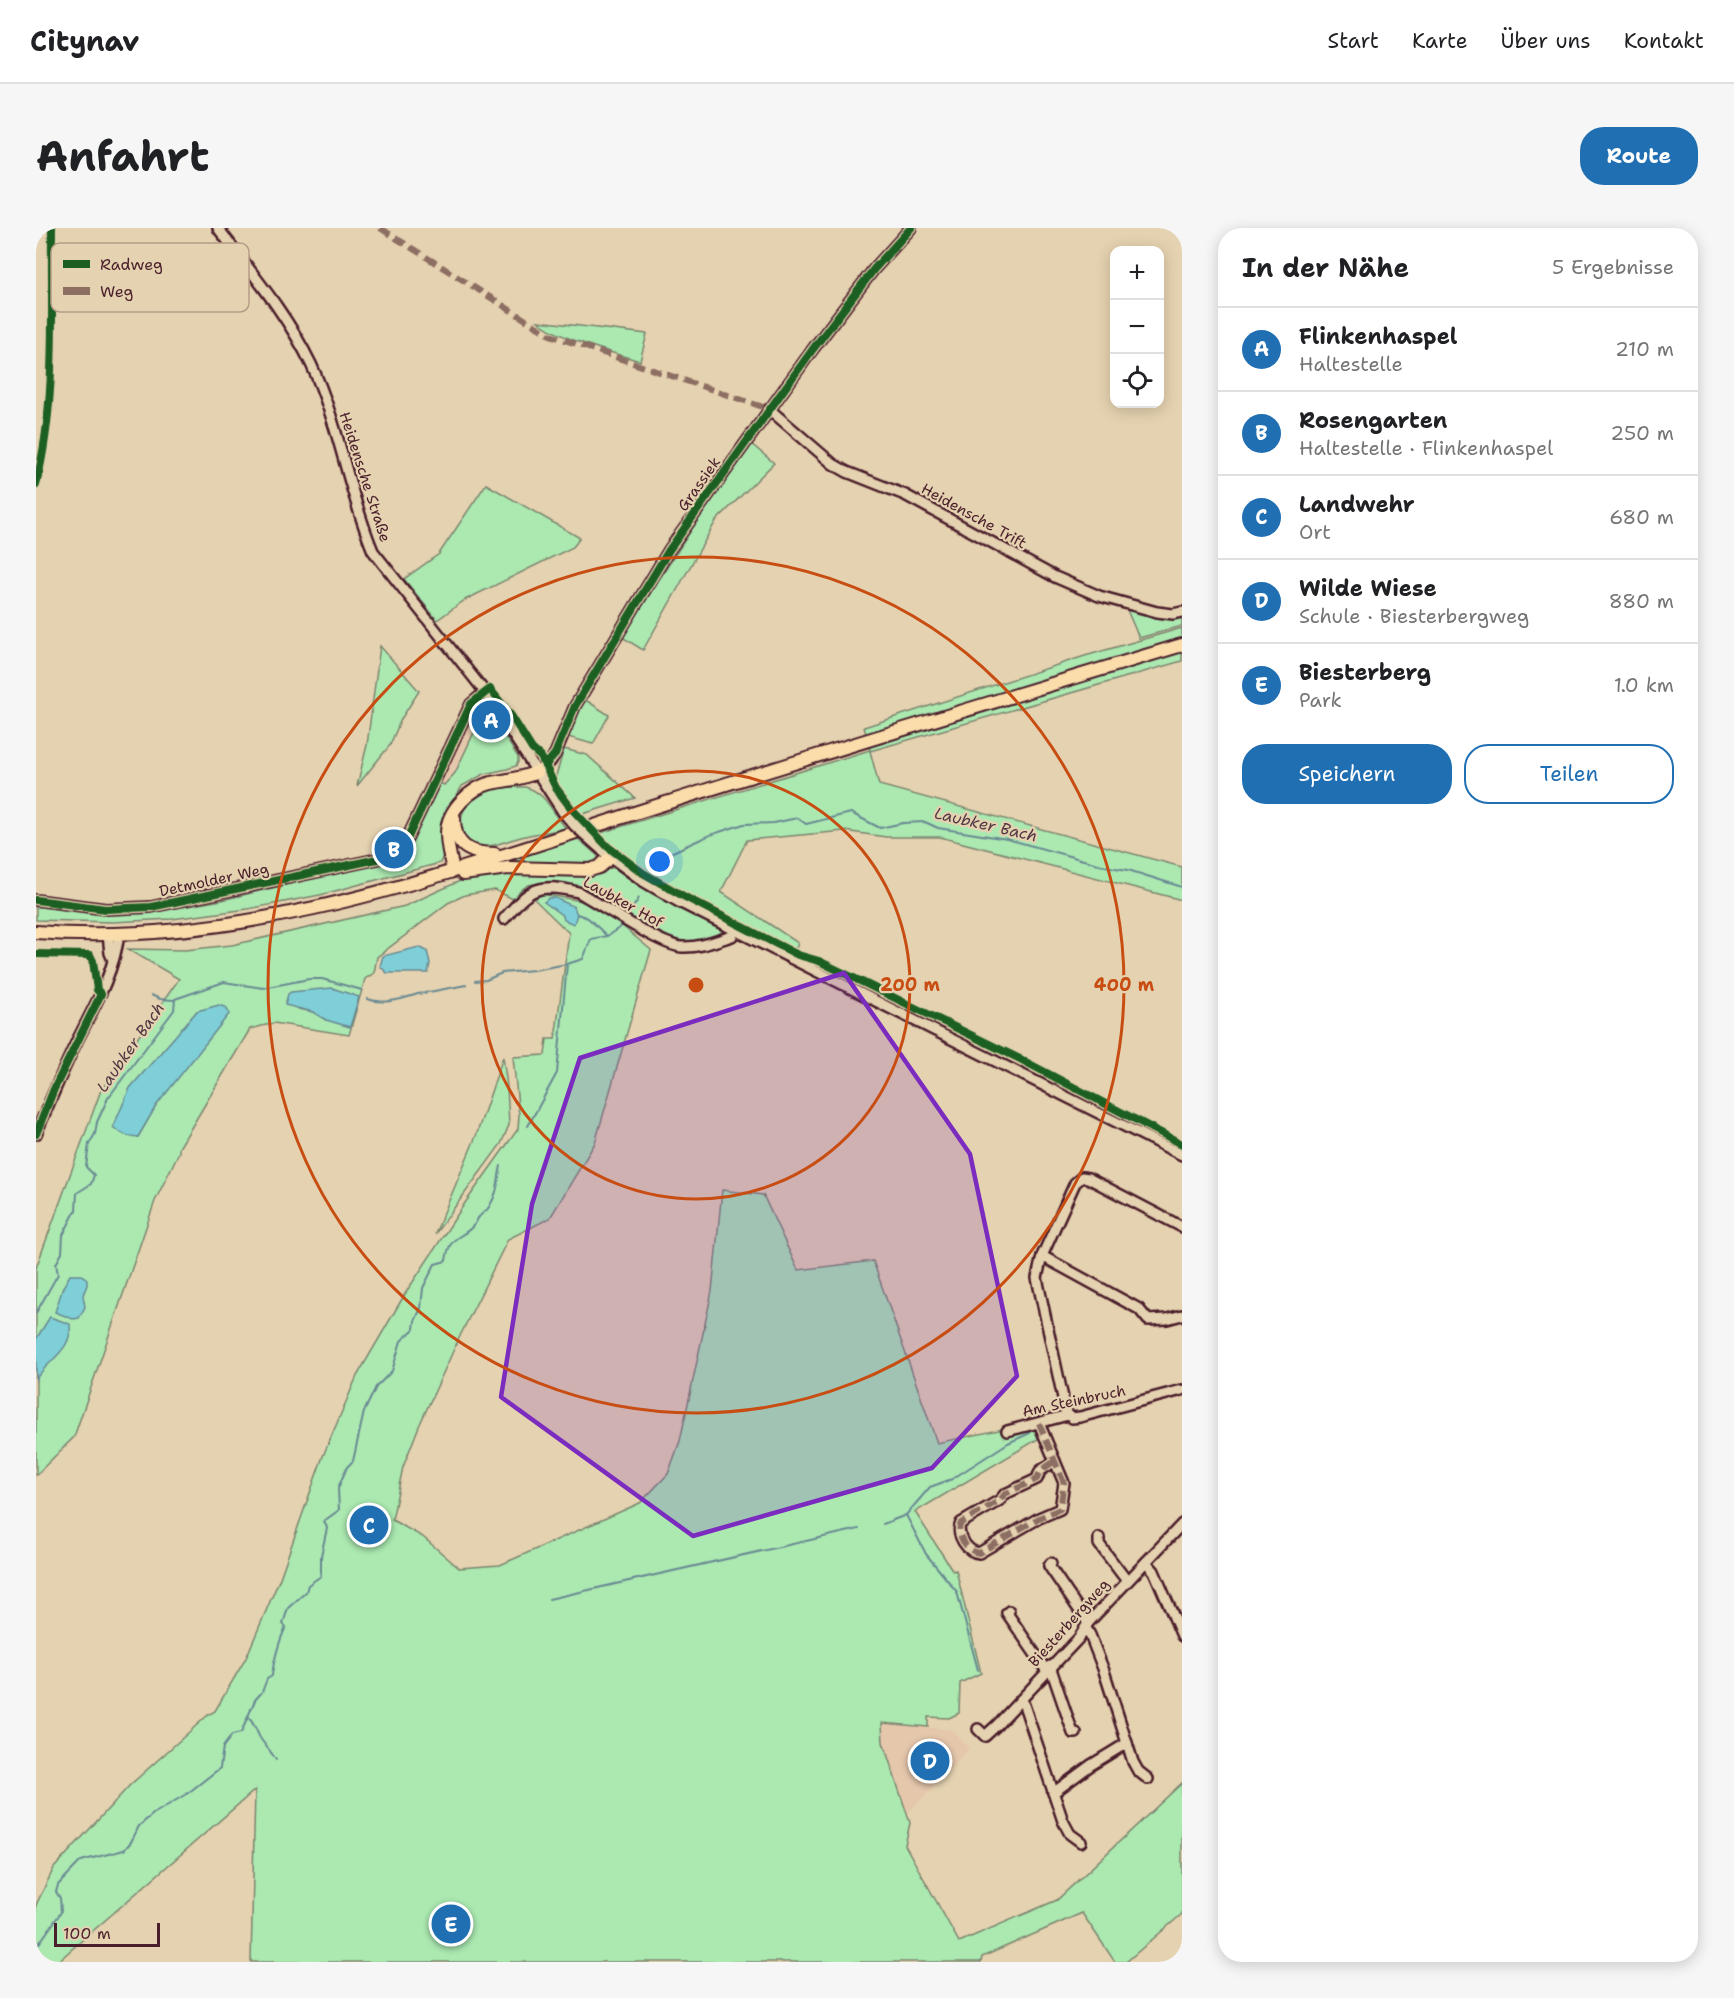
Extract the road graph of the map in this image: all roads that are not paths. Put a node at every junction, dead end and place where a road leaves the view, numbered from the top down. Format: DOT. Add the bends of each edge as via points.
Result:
graph roads {
  1 [pos="218,228"];
  2 [pos="911,228"];
  3 [pos="229,243"];
  4 [pos="249,270"];
  5 [pos="769,409"];
  6 [pos="1182,612"];
  7 [pos="1182,645"];
  8 [pos="485,692"];
  9 [pos="537,772"];
  10 [pos="453,814"];
  11 [pos="506,853"];
  12 [pos="607,854"];
  13 [pos="453,870"];
  14 [pos="417,880"];
  15 [pos="36,900"];
  16 [pos="504,920"];
  17 [pos="735,930"];
  18 [pos="36,932"];
  19 [pos="114,934"];
  20 [pos="36,1134"];
  21 [pos="1182,1155"];
  22 [pos="1182,1227"];
  23 [pos="1042,1256"];
  24 [pos="1182,1315"];
  25 [pos="1182,1390"];
  26 [pos="1068,1415"];
  27 [pos="1039,1423"];
  28 [pos="1007,1431"];
  29 [pos="1055,1461"];
  30 [pos="1182,1524"];
  31 [pos="1099,1538"];
  32 [pos="1146,1562"];
  33 [pos="1051,1563"];
  34 [pos="1127,1581"];
  35 [pos="1010,1611"];
  36 [pos="1087,1626"];
  37 [pos="1182,1636"];
  38 [pos="1048,1668"];
  39 [pos="1020,1701"];
  40 [pos="978,1729"];
  41 [pos="1076,1733"];
  42 [pos="1127,1743"];
  43 [pos="1148,1779"];
  44 [pos="1053,1793"];
  45 [pos="1081,1842"];
  1 -- 3 [label="street, Heidensche Straße"];
  2 -- 5 [label="street, Grassiek" via="874,269"];
  4 -- 8 [label="street, Heidensche Straße" via="285,318 311,365 373,551"];
  5 -- 6 [label="street, Heidensche Trift" via="833,464 905,495 1054,577 1099,596 1157,612"];
  5 -- 9 [label="street, Grassiek" via="669,550 575,706 552,759"];
  7 -- 11 [label="main road"];
  8 -- 9 [label="street, Heidensche Straße"];
  8 -- 15 [label="street, Detmolder Weg" via="471,704 417,821 396,852 387,857 152,907 106,909"];
  9 -- 10 [label="main road" via="478,788"];
  9 -- 12 [label="street, Heidensche Straße, bridge" via="563,812"];
  10 -- 11 [label="main road" via="462,845 477,853"];
  10 -- 13 [label="main road" via="447,834"];
  11 -- 13 [label="main road"];
  12 -- 14 [label="main road" via="599,867 590,870 508,868"];
  12 -- 17 [label="street" via="661,892"];
  13 -- 14 [label="main road"];
  14 -- 19 [label="main road" via="314,909 253,921"];
  16 -- 17 [label="street, Laubker Hof" via="531,891 564,888 681,947 700,946 732,936"];
  17 -- 21 [label="street"];
  18 -- 19 [label="main road"];
  19 -- 20 [label="street" via="108,978"];
  22 -- 23 [label="street" via="1093,1180 1082,1178 1075,1183"];
  23 -- 24 [label="street" via="1139,1309 1148,1320"];
  23 -- 26 [label="street" via="1037,1278"];
  25 -- 26 [label="street, Am Steinbruch" via="1080,1418"];
  26 -- 27 [label="street, Am Steinbruch"];
  27 -- 28 [label="street, Am Steinbruch"];
  27 -- 29 [label="street"];
  29 -- 29 [label="street" via="1064,1484 1060,1509 979,1553 970,1550 959,1534 961,1522 1036,1479 1040,1471"];
  30 -- 32 [label="street, Biesterbergweg"];
  31 -- 34 [label="street" via="1099,1544"];
  32 -- 34 [label="street, Biesterbergweg"];
  32 -- 37 [label="street" via="1154,1571"];
  33 -- 36 [label="street" via="1049,1566"];
  34 -- 36 [label="street, Biesterbergweg"];
  35 -- 38 [label="street" via="1007,1613"];
  36 -- 38 [label="street, Biesterbergweg"];
  36 -- 42 [label="street"];
  38 -- 39 [label="street, Biesterbergweg"];
  38 -- 41 [label="street"];
  39 -- 40 [label="street, Biesterbergweg" via="985,1736"];
  39 -- 44 [label="street"];
  42 -- 43 [label="street" via="1135,1764"];
  42 -- 44 [label="street"];
  44 -- 45 [label="street" via="1066,1828"];
}
